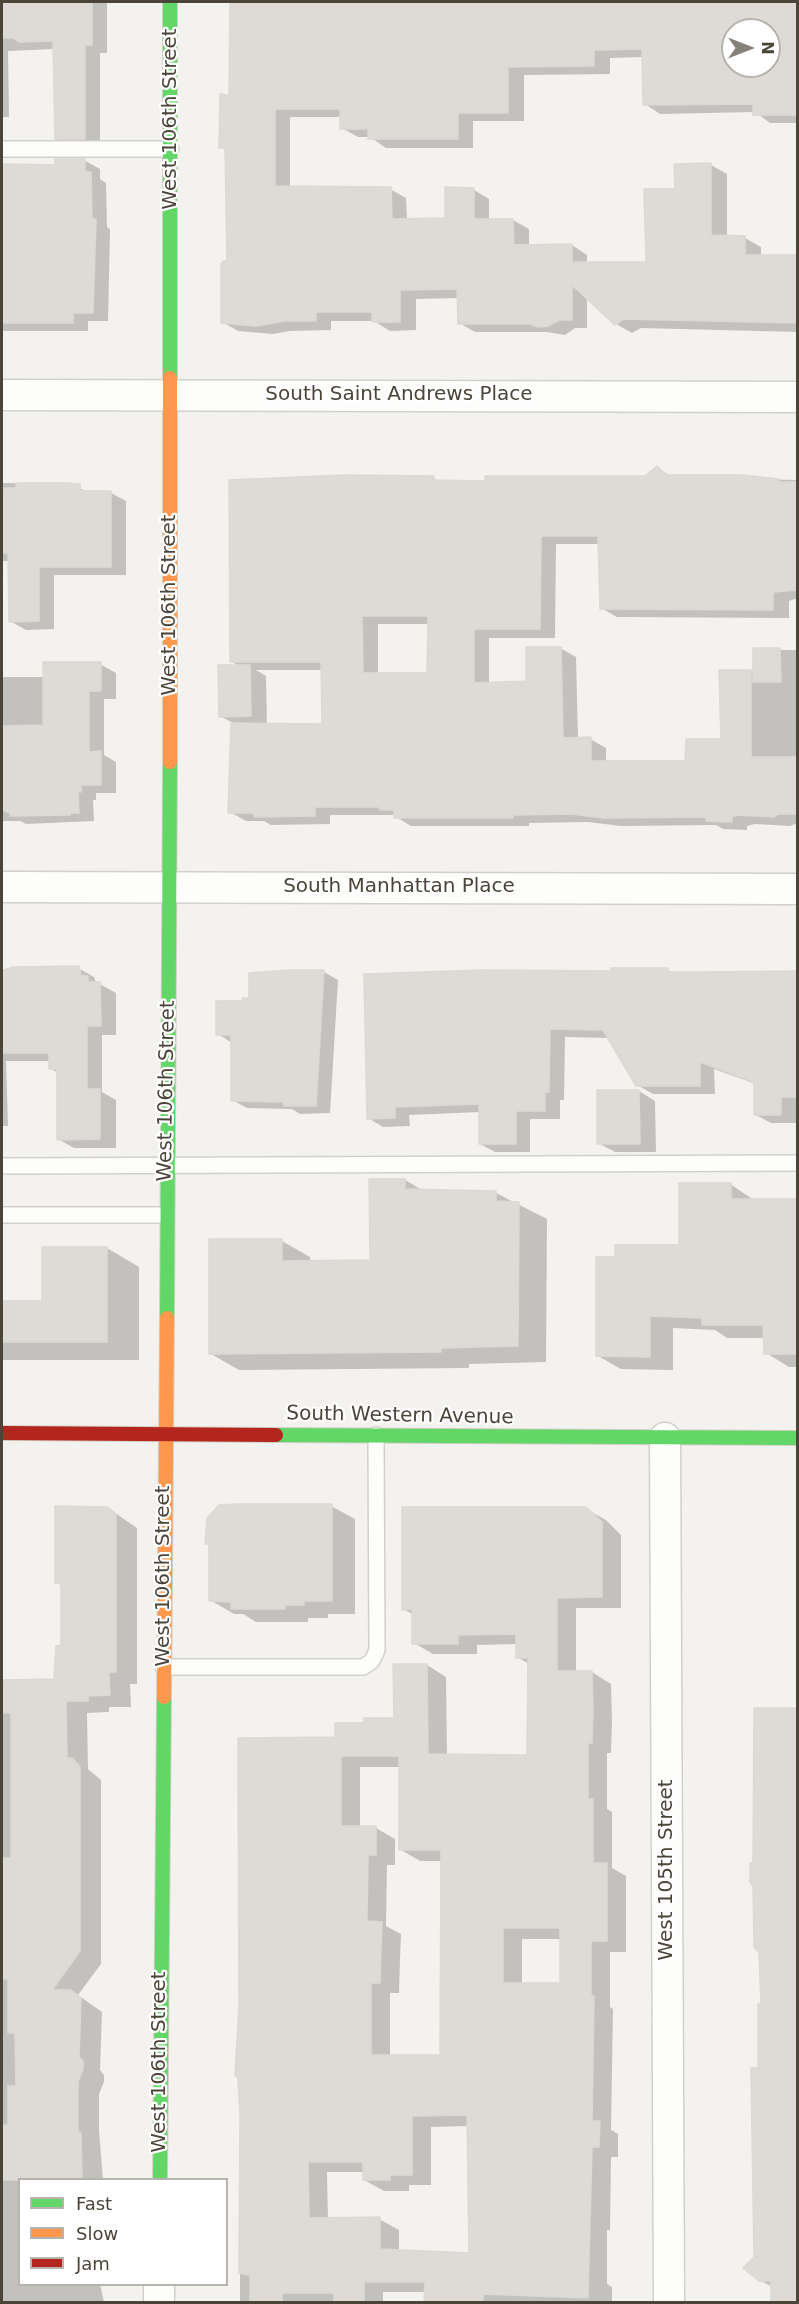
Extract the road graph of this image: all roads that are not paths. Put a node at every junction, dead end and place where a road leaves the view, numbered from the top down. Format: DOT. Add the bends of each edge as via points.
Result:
graph roads {
  1 [pos="170,2"];
  2 [pos="2,149"];
  3 [pos="171,149"];
  4 [pos="171,394"];
  5 [pos="2,395"];
  6 [pos="798,397"];
  7 [pos="170,886"];
  8 [pos="2,888"];
  9 [pos="798,889"];
  10 [pos="798,1162"];
  11 [pos="2,1166"];
  12 [pos="166,1166"];
  13 [pos="2,1215"];
  14 [pos="166,1215"];
  15 [pos="164,1432"];
  16 [pos="2,1433"];
  17 [pos="376,1435"];
  18 [pos="665,1438"];
  19 [pos="798,1438"];
  20 [pos="163,1667"];
  21 [pos="160,2178"];
  22 [pos="159,2286"];
  23 [pos="159,2302"];
  24 [pos="669,2302"];
  1 -- 3 [label="street, West 106th Street"];
  2 -- 3 [label="lane"];
  3 -- 4 [label="street, West 106th Street"];
  4 -- 5 [label="street, South Saint Andrews Place"];
  4 -- 6 [label="street, South Saint Andrews Place"];
  4 -- 7 [label="street, West 106th Street"];
  7 -- 8 [label="street, South Manhattan Place"];
  7 -- 9 [label="street, South Manhattan Place"];
  7 -- 12 [label="street, West 106th Street"];
  10 -- 12 [label="lane"];
  11 -- 12 [label="lane"];
  12 -- 14 [label="street, West 106th Street"];
  13 -- 14 [label="lane"];
  14 -- 15 [label="street, West 106th Street"];
  15 -- 16 [label="street, South Western Avenue"];
  15 -- 17 [label="street, South Western Avenue"];
  15 -- 20 [label="street, West 106th Street"];
  17 -- 18 [label="street, South Western Avenue"];
  17 -- 20 [label="lane" via="377,1650 372,1661 363,1667"];
  18 -- 19 [label="street, South Western Avenue"];
  18 -- 24 [label="street, West 105th Street"];
  20 -- 21 [label="street, West 106th Street"];
  22 -- 23 [label="street"];
}
